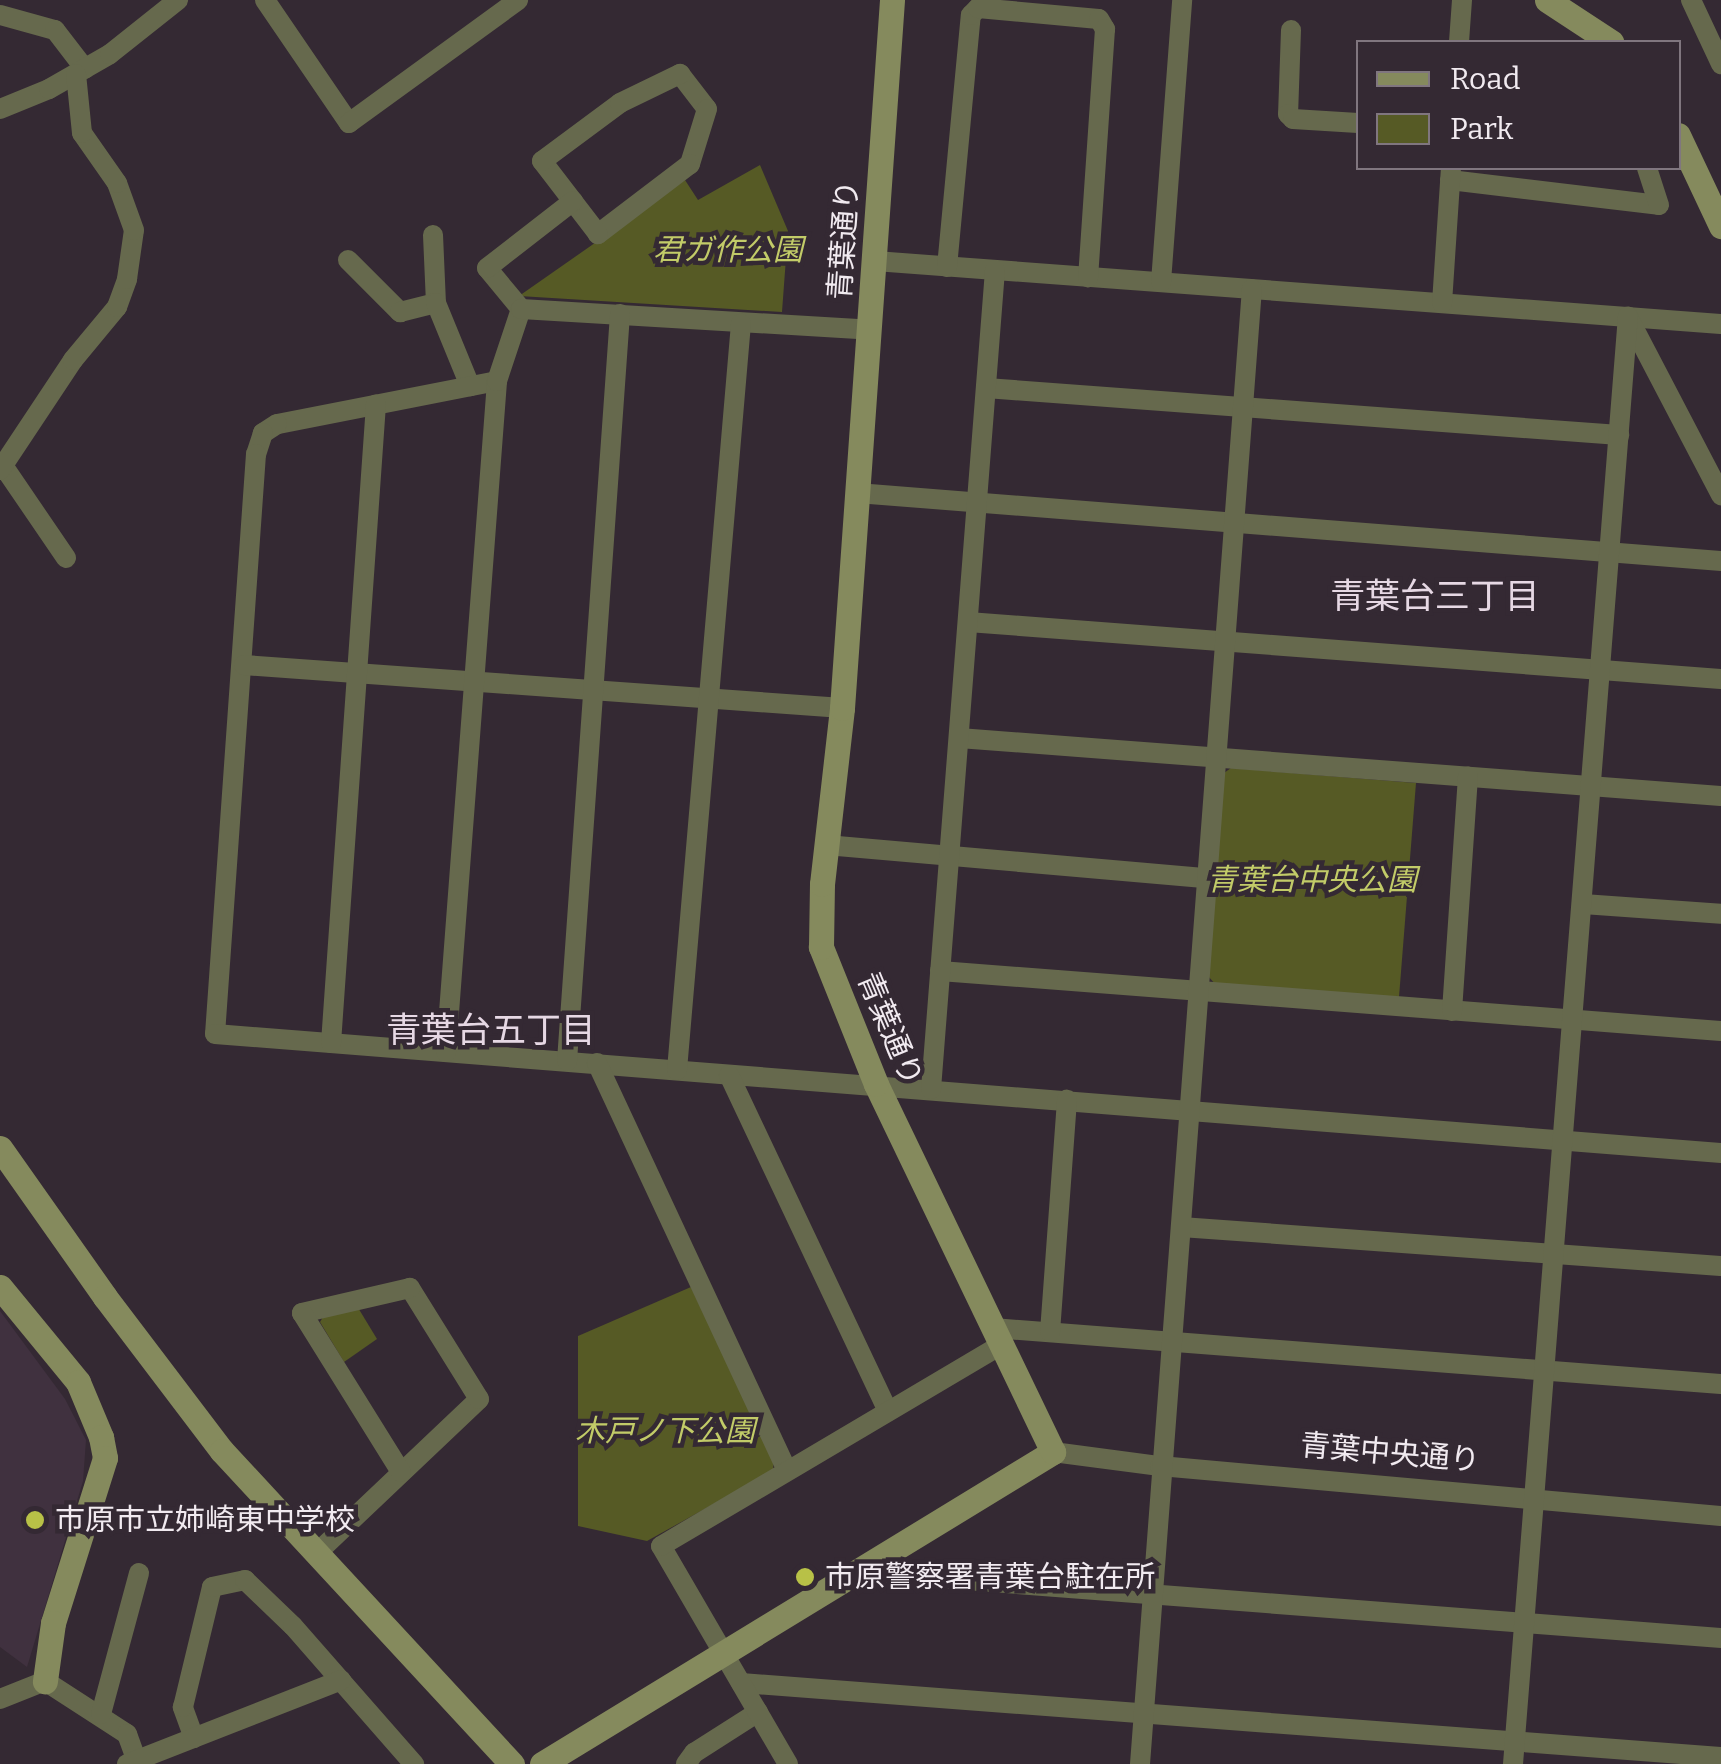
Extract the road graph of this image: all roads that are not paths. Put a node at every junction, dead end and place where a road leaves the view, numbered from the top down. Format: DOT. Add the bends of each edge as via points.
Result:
graph roads {
  1 [pos="178,0"];
  2 [pos="264,0"];
  3 [pos="518,0"];
  4 [pos="892,0"];
  5 [pos="1182,0"];
  6 [pos="1462,0"];
  7 [pos="1547,0"];
  8 [pos="1691,0"];
  9 [pos="0,15"];
  10 [pos="1291,30"];
  11 [pos="1459,40"];
  12 [pos="1608,40"];
  13 [pos="1721,64"];
  14 [pos="81,71"];
  15 [pos="0,110"];
  16 [pos="1356,123"];
  17 [pos="1681,141"];
  18 [pos="1648,170"];
  19 [pos="1451,174"];
  20 [pos="573,200"];
  21 [pos="1720,222"];
  22 [pos="433,235"];
  23 [pos="348,260"];
  24 [pos="875,261"];
  25 [pos="947,266"];
  26 [pos="996,270"];
  27 [pos="1088,277"];
  28 [pos="1161,282"];
  29 [pos="1252,289"];
  30 [pos="436,303"];
  31 [pos="1442,303"];
  32 [pos="520,309"];
  33 [pos="620,314"];
  34 [pos="1628,317"];
  35 [pos="741,324"];
  36 [pos="1721,324"];
  37 [pos="870,330"];
  38 [pos="497,380"];
  39 [pos="470,386"];
  40 [pos="986,388"];
  41 [pos="376,405"];
  42 [pos="1242,410"];
  43 [pos="1619,436"];
  44 [pos="2,469"];
  45 [pos="857,494"];
  46 [pos="1721,495"];
  47 [pos="977,502"];
  48 [pos="1234,520"];
  49 [pos="1610,552"];
  50 [pos="66,558"];
  51 [pos="1721,561"];
  52 [pos="968,622"];
  53 [pos="1225,642"];
  54 [pos="244,665"];
  55 [pos="1601,670"];
  56 [pos="357,673"];
  57 [pos="1721,679"];
  58 [pos="474,681"];
  59 [pos="593,690"];
  60 [pos="709,698"];
  61 [pos="842,708"];
  62 [pos="958,738"];
  63 [pos="1216,758"];
  64 [pos="1468,778"];
  65 [pos="1592,786"];
  66 [pos="1721,796"];
  67 [pos="826,845"];
  68 [pos="949,856"];
  69 [pos="1207,878"];
  70 [pos="1582,904"];
  71 [pos="1721,914"];
  72 [pos="940,971"];
  73 [pos="1199,990"];
  74 [pos="1452,1011"];
  75 [pos="1572,1020"];
  76 [pos="1721,1031"];
  77 [pos="331,1043"];
  78 [pos="446,1052"];
  79 [pos="566,1061"];
  80 [pos="597,1064"];
  81 [pos="677,1070"];
  82 [pos="730,1075"];
  83 [pos="876,1084"];
  84 [pos="931,1089"];
  85 [pos="1067,1100"];
  86 [pos="1190,1110"];
  87 [pos="1562,1137"];
  88 [pos="0,1148"];
  89 [pos="1721,1153"];
  90 [pos="1181,1227"];
  91 [pos="1552,1254"];
  92 [pos="1721,1266"];
  93 [pos="0,1287"];
  94 [pos="1050,1332"];
  95 [pos="997,1336"];
  96 [pos="1174,1340"];
  97 [pos="1542,1370"];
  98 [pos="1721,1384"];
  99 [pos="888,1411"];
  100 [pos="1053,1452"];
  101 [pos="1160,1466"];
  102 [pos="787,1470"];
  103 [pos="401,1472"];
  104 [pos="1534,1497"];
  105 [pos="1721,1516"];
  106 [pos="318,1552"];
  107 [pos="861,1572"];
  108 [pos="139,1573"];
  109 [pos="1150,1592"];
  110 [pos="1522,1622"];
  111 [pos="1721,1638"];
  112 [pos="723,1650"];
  113 [pos="340,1680"];
  114 [pos="44,1681"];
  115 [pos="741,1683"];
  116 [pos="0,1699"];
  117 [pos="758,1712"];
  118 [pos="1144,1713"];
  119 [pos="101,1714"];
  120 [pos="194,1738"];
  121 [pos="1514,1740"];
  122 [pos="1721,1756"];
  123 [pos="134,1763"];
  124 [pos="414,1764"];
  125 [pos="512,1764"];
  126 [pos="542,1764"];
  127 [pos="686,1764"];
  128 [pos="788,1764"];
  129 [pos="1140,1764"];
  130 [pos="1513,1764"];
  1 -- 14 [label="street"];
  2 -- 3 [label="street" via="349,123"];
  4 -- 24 [label="street, 青葉通り"];
  5 -- 28 [label="street"];
  6 -- 11 [label="street"];
  7 -- 12 [label="street"];
  8 -- 13 [label="street"];
  9 -- 14 [label="street" via="55,30"];
  10 -- 16 [label="street" via="1288,114"];
  14 -- 15 [label="street"];
  14 -- 44 [label="street" via="82,133 117,183 134,230 127,279 117,306 72,360"];
  17 -- 21 [label="street"];
  18 -- 19 [label="street" via="1659,205"];
  19 -- 31 [label="street"];
  20 -- 20 [label="street" via="598,234 690,164 706,109 680,74 620,103 542,161"];
  20 -- 32 [label="street" via="487,268"];
  22 -- 30 [label="street"];
  23 -- 30 [label="street" via="400,312"];
  24 -- 25 [label="street"];
  24 -- 37 [label="street, 青葉通り"];
  25 -- 26 [label="street"];
  25 -- 27 [label="street" via="970,14 978,8 1099,19 1105,30"];
  26 -- 27 [label="street"];
  26 -- 40 [label="street"];
  27 -- 28 [label="street"];
  28 -- 29 [label="street"];
  29 -- 31 [label="street"];
  29 -- 42 [label="street"];
  30 -- 39 [label="street"];
  31 -- 34 [label="street"];
  32 -- 33 [label="street"];
  32 -- 38 [label="street"];
  33 -- 35 [label="street"];
  33 -- 59 [label="street"];
  34 -- 36 [label="street"];
  34 -- 43 [label="street"];
  34 -- 46 [label="street"];
  35 -- 37 [label="street"];
  35 -- 60 [label="street"];
  37 -- 45 [label="street, 青葉通り"];
  38 -- 39 [label="street"];
  38 -- 58 [label="street"];
  39 -- 41 [label="street"];
  40 -- 42 [label="street"];
  40 -- 47 [label="street"];
  41 -- 54 [label="street" via="277,424 263,433 256,454"];
  41 -- 56 [label="street"];
  42 -- 43 [label="street"];
  42 -- 48 [label="street"];
  43 -- 49 [label="street"];
  44 -- 50 [label="street"];
  45 -- 47 [label="street"];
  45 -- 61 [label="street, 青葉通り"];
  47 -- 48 [label="street"];
  47 -- 52 [label="street"];
  48 -- 49 [label="street"];
  48 -- 53 [label="street"];
  49 -- 51 [label="street"];
  49 -- 55 [label="street"];
  52 -- 53 [label="street"];
  52 -- 62 [label="street"];
  53 -- 55 [label="street"];
  53 -- 63 [label="street"];
  54 -- 56 [label="street"];
  54 -- 77 [label="street" via="215,1034"];
  55 -- 57 [label="street"];
  55 -- 65 [label="street"];
  56 -- 58 [label="street"];
  56 -- 77 [label="street"];
  58 -- 59 [label="street"];
  58 -- 78 [label="street"];
  59 -- 60 [label="street"];
  59 -- 79 [label="street"];
  60 -- 61 [label="street"];
  60 -- 81 [label="street"];
  61 -- 67 [label="street, 青葉通り"];
  62 -- 63 [label="street"];
  62 -- 68 [label="street"];
  63 -- 64 [label="street"];
  63 -- 69 [label="street"];
  64 -- 65 [label="street"];
  64 -- 74 [label="street"];
  65 -- 66 [label="street"];
  65 -- 70 [label="street"];
  67 -- 68 [label="street"];
  67 -- 83 [label="street, 青葉通り" via="821,947"];
  68 -- 69 [label="street"];
  68 -- 72 [label="street"];
  69 -- 73 [label="street"];
  70 -- 71 [label="street"];
  70 -- 75 [label="street"];
  72 -- 73 [label="street"];
  72 -- 84 [label="street"];
  73 -- 74 [label="street"];
  73 -- 86 [label="street"];
  74 -- 75 [label="street"];
  75 -- 76 [label="street"];
  75 -- 87 [label="street"];
  77 -- 78 [label="street"];
  78 -- 79 [label="street"];
  79 -- 80 [label="street"];
  80 -- 81 [label="street"];
  80 -- 102 [label="street"];
  81 -- 82 [label="street"];
  82 -- 83 [label="street"];
  82 -- 99 [label="street"];
  83 -- 84 [label="street"];
  83 -- 95 [label="street, 青葉通り"];
  84 -- 85 [label="street"];
  85 -- 86 [label="street"];
  85 -- 94 [label="street"];
  86 -- 87 [label="street"];
  86 -- 90 [label="street"];
  87 -- 89 [label="street"];
  87 -- 91 [label="street"];
  88 -- 106 [label="street" via="222,1451"];
  90 -- 91 [label="street"];
  90 -- 96 [label="street"];
  91 -- 92 [label="street"];
  91 -- 97 [label="street"];
  93 -- 114 [label="street" via="78,1382 105,1458 53,1623"];
  94 -- 95 [label="street"];
  94 -- 96 [label="street"];
  95 -- 99 [label="street"];
  95 -- 100 [label="street, 青葉通り"];
  96 -- 97 [label="street"];
  96 -- 101 [label="street"];
  97 -- 98 [label="street"];
  97 -- 104 [label="street"];
  99 -- 102 [label="street"];
  100 -- 101 [label="street, 青葉中央通り"];
  100 -- 107 [label="street"];
  101 -- 104 [label="street, 青葉中央通り"];
  101 -- 109 [label="street"];
  102 -- 112 [label="street" via="661,1546"];
  103 -- 103 [label="street" via="479,1398 410,1288 302,1312"];
  103 -- 106 [label="street"];
  104 -- 105 [label="street, 青葉中央通り"];
  104 -- 110 [label="street"];
  106 -- 125 [label="street"];
  107 -- 109 [label="street"];
  107 -- 112 [label="street"];
  108 -- 119 [label="street"];
  109 -- 110 [label="street"];
  109 -- 118 [label="street"];
  110 -- 111 [label="street"];
  110 -- 121 [label="street"];
  112 -- 115 [label="street"];
  112 -- 126 [label="street"];
  113 -- 120 [label="street"];
  113 -- 120 [label="street" via="245,1580 212,1587 183,1707"];
  113 -- 124 [label="street"];
  114 -- 116 [label="street"];
  114 -- 119 [label="street"];
  115 -- 117 [label="street"];
  115 -- 118 [label="street"];
  117 -- 127 [label="street"];
  117 -- 128 [label="street"];
  118 -- 121 [label="street"];
  118 -- 129 [label="street"];
  119 -- 123 [label="street" via="128,1734"];
  120 -- 123 [label="street"];
  121 -- 122 [label="street"];
  121 -- 130 [label="street"];
}
